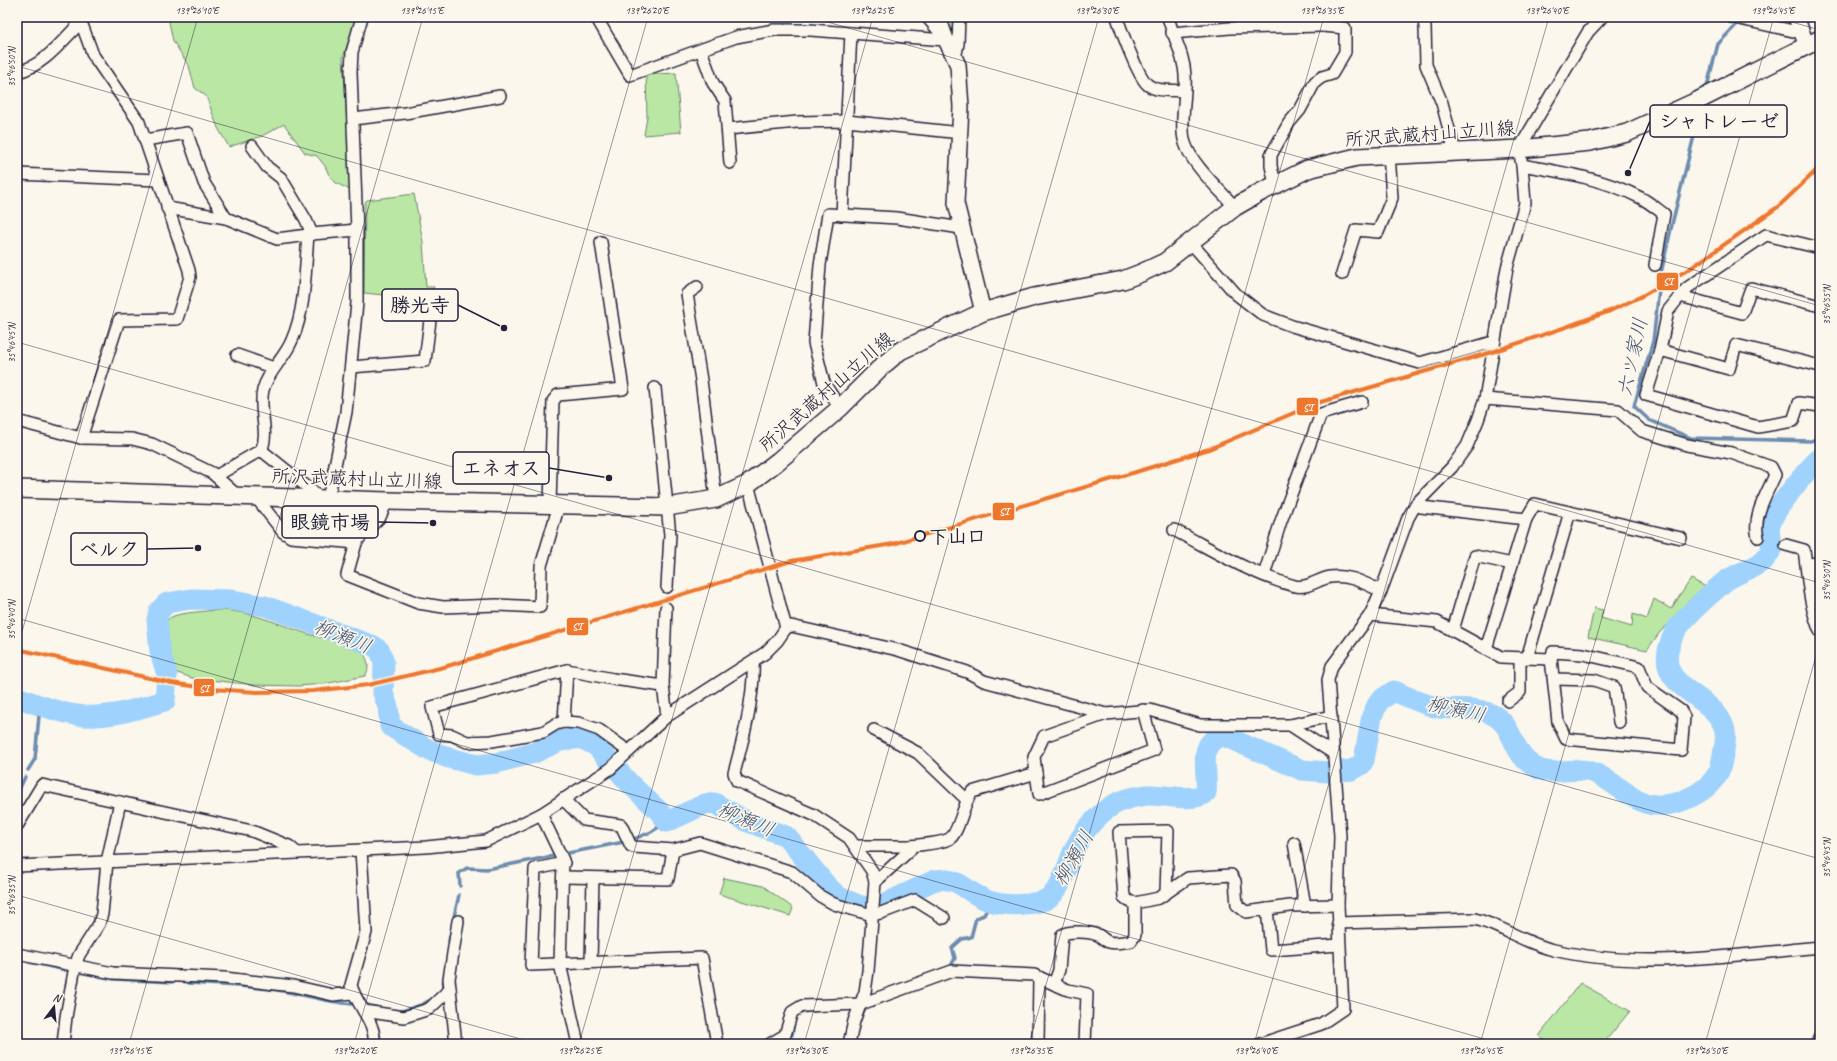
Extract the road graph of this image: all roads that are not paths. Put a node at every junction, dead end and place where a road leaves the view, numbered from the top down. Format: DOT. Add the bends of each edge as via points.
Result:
graph roads {
  1 [pos="362,17"];
  2 [pos="596,17"];
  3 [pos="927,17"];
  4 [pos="938,17"];
  5 [pos="959,17"];
  6 [pos="1117,17"];
  7 [pos="1168,17"];
  8 [pos="1423,17"];
  9 [pos="1602,17"];
  10 [pos="1731,17"];
  11 [pos="1796,17"];
  12 [pos="80,19"];
  13 [pos="1751,20"];
  14 [pos="1322,22"];
  15 [pos="851,33"];
  16 [pos="1172,33"];
  17 [pos="946,40"];
  18 [pos="1810,40"];
  19 [pos="701,50"];
  20 [pos="955,58"];
  21 [pos="17,72"];
  22 [pos="1184,91"];
  23 [pos="500,96"];
  24 [pos="353,119"];
  25 [pos="847,121"];
  26 [pos="728,129"];
  27 [pos="961,133"];
  28 [pos="145,140"];
  29 [pos="252,146"];
  30 [pos="1519,149"];
  31 [pos="1455,152"];
  32 [pos="1389,154"];
  33 [pos="730,163"];
  34 [pos="1522,165"];
  35 [pos="17,174"];
  36 [pos="158,180"];
  37 [pos="1275,184"];
  38 [pos="1235,207"];
  39 [pos="167,208"];
  40 [pos="842,215"];
  41 [pos="226,218"];
  42 [pos="961,228"];
  43 [pos="357,230"];
  44 [pos="310,234"];
  45 [pos="601,242"];
  46 [pos="1191,243"];
  47 [pos="1820,248"];
  48 [pos="1655,265"];
  49 [pos="1342,274"];
  50 [pos="698,287"];
  51 [pos="1680,296"];
  52 [pos="1820,306"];
  53 [pos="432,312"];
  54 [pos="983,312"];
  55 [pos="1493,342"];
  56 [pos="1660,350"];
  57 [pos="237,355"];
  58 [pos="1820,366"];
  59 [pos="351,367"];
  60 [pos="274,368"];
  61 [pos="655,388"];
  62 [pos="1485,399"];
  63 [pos="1362,402"];
  64 [pos="1820,406"];
  65 [pos="840,408"];
  66 [pos="17,421"];
  67 [pos="81,438"];
  68 [pos="261,450"];
  69 [pos="216,476"];
  70 [pos="748,484"];
  71 [pos="17,489"];
  72 [pos="246,496"];
  73 [pos="716,498"];
  74 [pos="323,499"];
  75 [pos="387,501"];
  76 [pos="1416,504"];
  77 [pos="554,505"];
  78 [pos="667,507"];
  79 [pos="1570,512"];
  80 [pos="1526,519"];
  81 [pos="1174,530"];
  82 [pos="1758,537"];
  83 [pos="1681,538"];
  84 [pos="356,543"];
  85 [pos="1786,545"];
  86 [pos="1820,562"];
  87 [pos="1512,564"];
  88 [pos="1806,564"];
  89 [pos="1264,574"];
  90 [pos="667,587"];
  91 [pos="1381,591"];
  92 [pos="666,608"];
  93 [pos="1370,616"];
  94 [pos="786,628"];
  95 [pos="1453,630"];
  96 [pos="1820,631"];
  97 [pos="1486,649"];
  98 [pos="1524,658"];
  99 [pos="1551,659"];
  100 [pos="753,661"];
  101 [pos="567,670"];
  102 [pos="1554,679"];
  103 [pos="663,686"];
  104 [pos="1508,701"];
  105 [pos="1143,710"];
  106 [pos="1106,714"];
  107 [pos="666,716"];
  108 [pos="1331,716"];
  109 [pos="564,722"];
  110 [pos="1619,722"];
  111 [pos="1290,725"];
  112 [pos="874,730"];
  113 [pos="1334,754"];
  114 [pos="624,755"];
  115 [pos="1036,774"];
  116 [pos="563,799"];
  117 [pos="966,799"];
  118 [pos="120,802"];
  119 [pos="541,814"];
  120 [pos="17,826"];
  121 [pos="1294,843"];
  122 [pos="856,846"];
  123 [pos="911,846"];
  124 [pos="361,850"];
  125 [pos="673,850"];
  126 [pos="297,852"];
  127 [pos="562,858"];
  128 [pos="107,862"];
  129 [pos="17,866"];
  130 [pos="563,877"];
  131 [pos="593,878"];
  132 [pos="875,882"];
  133 [pos="1166,893"];
  134 [pos="1134,903"];
  135 [pos="1338,905"];
  136 [pos="1305,906"];
  137 [pos="1267,909"];
  138 [pos="872,912"];
  139 [pos="944,918"];
  140 [pos="458,921"];
  141 [pos="1338,923"];
  142 [pos="1339,945"];
  143 [pos="1820,947"];
  144 [pos="18,958"];
  145 [pos="591,962"];
  146 [pos="560,964"];
  147 [pos="75,966"];
  148 [pos="1039,977"];
  149 [pos="1054,984"];
  150 [pos="450,989"];
  151 [pos="353,993"];
  152 [pos="861,1004"];
  153 [pos="364,1011"];
  154 [pos="1820,1036"];
  155 [pos="63,1044"];
  156 [pos="374,1044"];
  157 [pos="456,1044"];
  158 [pos="578,1044"];
  159 [pos="717,1044"];
  160 [pos="770,1044"];
  161 [pos="849,1044"];
  162 [pos="1038,1044"];
  163 [pos="1086,1044"];
  164 [pos="1260,1044"];
  165 [pos="1817,1044"];
  1 -- 24 [label="street" via="352,52"];
  2 -- 19 [label="street" via="630,75"];
  3 -- 17 [label="street"];
  4 -- 17 [label="street"];
  5 -- 20 [label="street"];
  6 -- 22 [label="street" via="1125,43 1147,85 1158,90"];
  7 -- 16 [label="street"];
  8 -- 31 [label="street" via="1426,65 1442,103"];
  9 -- 30 [label="street" via="1588,32"];
  10 -- 13 [label="street"];
  11 -- 18 [label="street"];
  12 -- 21 [label="street" via="43,59"];
  12 -- 28 [label="street" via="93,55 139,122"];
  13 -- 18 [label="street"];
  14 -- 16 [label="street"];
  14 -- 37 [label="street" via="1345,28 1346,52 1332,74 1315,82 1271,155"];
  15 -- 17 [label="street"];
  15 -- 19 [label="street" via="774,30 736,37"];
  15 -- 25 [label="street"];
  16 -- 22 [label="street" via="1182,54 1186,76"];
  17 -- 20 [label="street"];
  18 -- 30 [label="main road, 所沢武蔵村山立川線" via="1703,97 1627,133 1590,142"];
  19 -- 26 [label="street" via="713,83 724,102"];
  20 -- 27 [label="street" via="960,83"];
  22 -- 38 [label="street" via="1184,141 1191,156"];
  23 -- 24 [label="street" via="405,113"];
  24 -- 43 [label="street"];
  25 -- 26 [label="street" via="797,122"];
  25 -- 27 [label="street"];
  25 -- 40 [label="street"];
  26 -- 33 [label="street"];
  27 -- 42 [label="street" via="956,177 956,203"];
  28 -- 36 [label="street"];
  28 -- 41 [label="street" via="187,133 204,183"];
  29 -- 44 [label="street" via="267,167 281,178 306,220"];
  30 -- 31 [label="main road, 所沢武蔵村山立川線"];
  30 -- 34 [label="street"];
  31 -- 32 [label="main road, 所沢武蔵村山立川線"];
  32 -- 37 [label="main road, 所沢武蔵村山立川線" via="1334,161"];
  32 -- 49 [label="street" via="1392,198 1378,232 1356,230"];
  34 -- 48 [label="street" via="1572,174 1609,185 1642,198 1664,214"];
  34 -- 55 [label="street" via="1525,203 1507,268"];
  35 -- 36 [label="street"];
  36 -- 39 [label="street"];
  37 -- 38 [label="main road, 所沢武蔵村山立川線"];
  38 -- 46 [label="main road, 所沢武蔵村山立川線"];
  39 -- 41 [label="street"];
  39 -- 67 [label="street" via="190,270 177,319 119,320"];
  40 -- 42 [label="street" via="896,218"];
  40 -- 65 [label="street" via="828,214 820,265 814,343 824,383"];
  41 -- 44 [label="street" via="277,239"];
  42 -- 54 [label="street"];
  43 -- 44 [label="street"];
  43 -- 59 [label="street" via="357,303"];
  44 -- 60 [label="street" via="300,318 291,342"];
  45 -- 77 [label="street" via="623,389 558,395 553,401"];
  46 -- 54 [label="main road, 所沢武蔵村山立川線" via="1165,262 1123,280 1034,297"];
  46 -- 55 [label="street" via="1236,294 1263,315 1292,326 1420,363"];
  47 -- 51 [label="street" via="1766,235 1687,288"];
  50 -- 73 [label="street" via="687,294"];
  51 -- 52 [label="street" via="1742,313 1751,288"];
  51 -- 56 [label="street" via="1668,311"];
  53 -- 59 [label="street" via="425,362"];
  54 -- 65 [label="main road, 所沢武蔵村山立川線" via="900,351"];
  55 -- 62 [label="street"];
  56 -- 58 [label="street" via="1729,370 1736,345"];
  56 -- 64 [label="street" via="1646,395 1758,427 1793,421 1799,403"];
  57 -- 60 [label="street"];
  59 -- 74 [label="street" via="346,412"];
  60 -- 68 [label="street" via="263,389 260,405 264,443"];
  61 -- 78 [label="street"];
  62 -- 76 [label="street" via="1467,446 1452,467"];
  62 -- 82 [label="street" via="1618,410 1642,431 1687,445 1731,453 1771,467 1776,475 1760,509 1755,528"];
  63 -- 89 [label="street" via="1321,414 1280,521"];
  65 -- 70 [label="main road, 所沢武蔵村山立川線"];
  66 -- 67 [label="street"];
  67 -- 69 [label="street" via="132,439 152,444"];
  68 -- 69 [label="street"];
  68 -- 74 [label="street"];
  69 -- 72 [label="street"];
  70 -- 73 [label="main road, 所沢武蔵村山立川線"];
  70 -- 94 [label="street"];
  71 -- 72 [label="main road, 所沢武蔵村山立川線"];
  72 -- 74 [label="main road, 所沢武蔵村山立川線"];
  72 -- 84 [label="street" via="291,537"];
  73 -- 78 [label="main road, 所沢武蔵村山立川線"];
  74 -- 75 [label="main road, 所沢武蔵村山立川線"];
  75 -- 77 [label="main road, 所沢武蔵村山立川線"];
  75 -- 84 [label="street" via="380,517"];
  76 -- 80 [label="street" via="1421,507"];
  76 -- 91 [label="street" via="1408,518"];
  77 -- 78 [label="main road, 所沢武蔵村山立川線"];
  77 -- 84 [label="street" via="541,566 540,608 497,605 443,607 418,603 347,575"];
  78 -- 90 [label="street" via="670,535"];
  79 -- 80 [label="street" via="1535,504"];
  79 -- 83 [label="street"];
  79 -- 98 [label="street"];
  80 -- 87 [label="street"];
  81 -- 89 [label="street"];
  85 -- 88 [label="street" via="1804,550"];
  86 -- 88 [label="street"];
  87 -- 95 [label="street" via="1475,556"];
  87 -- 97 [label="street"];
  88 -- 96 [label="street" via="1815,620"];
  89 -- 91 [label="street" via="1296,586 1330,577 1349,576"];
  91 -- 93 [label="street"];
  92 -- 103 [label="street"];
  93 -- 95 [label="street" via="1437,622"];
  93 -- 108 [label="street" via="1332,666 1328,680"];
  94 -- 100 [label="street" via="777,641"];
  94 -- 106 [label="street" via="791,626 898,650 968,672 984,681"];
  95 -- 97 [label="street"];
  97 -- 98 [label="street" via="1501,657"];
  98 -- 99 [label="street"];
  98 -- 104 [label="street" via="1520,692"];
  99 -- 102 [label="street"];
  99 -- 102 [label="street" via="1554,652 1583,654 1639,667 1647,687 1681,711 1684,717 1681,750 1566,739 1558,722"];
  100 -- 107 [label="street"];
  100 -- 122 [label="street" via="748,711 734,773 737,781 814,815 849,838"];
  101 -- 103 [label="street"];
  101 -- 109 [label="street"];
  101 -- 109 [label="street" via="432,707 438,734 452,735 467,742 525,737"];
  102 -- 110 [label="street" via="1594,680 1614,687"];
  103 -- 107 [label="street"];
  105 -- 106 [label="street"];
  105 -- 111 [label="street" via="1200,725"];
  105 -- 115 [label="street" via="1154,750 1039,794"];
  106 -- 115 [label="street" via="1044,736 1034,757"];
  107 -- 114 [label="street"];
  108 -- 111 [label="street"];
  108 -- 113 [label="street"];
  109 -- 114 [label="street" via="579,723 600,730"];
  111 -- 113 [label="street"];
  112 -- 117 [label="street" via="918,753"];
  113 -- 135 [label="street" via="1340,836"];
  114 -- 116 [label="street" via="610,769"];
  115 -- 117 [label="street" via="972,792"];
  116 -- 119 [label="street"];
  116 -- 125 [label="street" via="584,820 620,825 634,848"];
  117 -- 123 [label="street" via="954,834 948,840"];
  118 -- 120 [label="street" via="42,785"];
  118 -- 126 [label="street" via="252,831 289,846"];
  118 -- 128 [label="street"];
  119 -- 124 [label="street" via="486,840 426,847"];
  119 -- 127 [label="street"];
  121 -- 136 [label="street"];
  122 -- 123 [label="street"];
  122 -- 132 [label="street" via="872,871"];
  123 -- 132 [label="street" via="910,850"];
  124 -- 126 [label="street"];
  124 -- 151 [label="street" via="366,932 351,986"];
  125 -- 131 [label="street" via="668,879"];
  125 -- 138 [label="street" via="700,843 792,872 820,896 834,904"];
  126 -- 128 [label="street"];
  127 -- 130 [label="street"];
  127 -- 146 [label="street" via="535,869 531,965"];
  128 -- 129 [label="street"];
  128 -- 147 [label="street" via="99,924"];
  130 -- 131 [label="street"];
  130 -- 146 [label="street"];
  131 -- 145 [label="street"];
  132 -- 138 [label="street"];
  133 -- 134 [label="street" via="1159,898"];
  133 -- 134 [label="street" via="1168,831 1119,832 1124,897"];
  133 -- 137 [label="street" via="1188,878 1231,875 1235,881 1237,906 1246,912"];
  134 -- 149 [label="street" via="1135,935 1131,941 1108,942 1097,935 1066,932 1062,935 1059,970"];
  135 -- 136 [label="street"];
  135 -- 141 [label="street"];
  136 -- 137 [label="street"];
  137 -- 142 [label="street" via="1271,950"];
  138 -- 139 [label="street" via="881,913 915,900"];
  138 -- 152 [label="street" via="868,971"];
  140 -- 150 [label="street" via="448,978"];
  141 -- 142 [label="street"];
  141 -- 143 [label="street" via="1475,919 1554,950 1603,957 1666,959"];
  142 -- 164 [label="street" via="1343,1009 1321,1024"];
  144 -- 147 [label="street"];
  145 -- 146 [label="street"];
  145 -- 159 [label="street" via="702,958"];
  146 -- 158 [label="street"];
  147 -- 151 [label="street" via="113,973 263,981 333,995"];
  147 -- 155 [label="street"];
  148 -- 149 [label="street"];
  148 -- 152 [label="street" via="952,971"];
  148 -- 162 [label="street"];
  149 -- 163 [label="street" via="1087,994"];
  150 -- 153 [label="street" via="429,1009 404,1017"];
  150 -- 157 [label="street"];
  151 -- 153 [label="street"];
  152 -- 160 [label="street" via="802,1006 792,1012 785,1035"];
  152 -- 161 [label="street"];
  153 -- 156 [label="street" via="375,1036"];
  154 -- 165 [label="street"];
}
